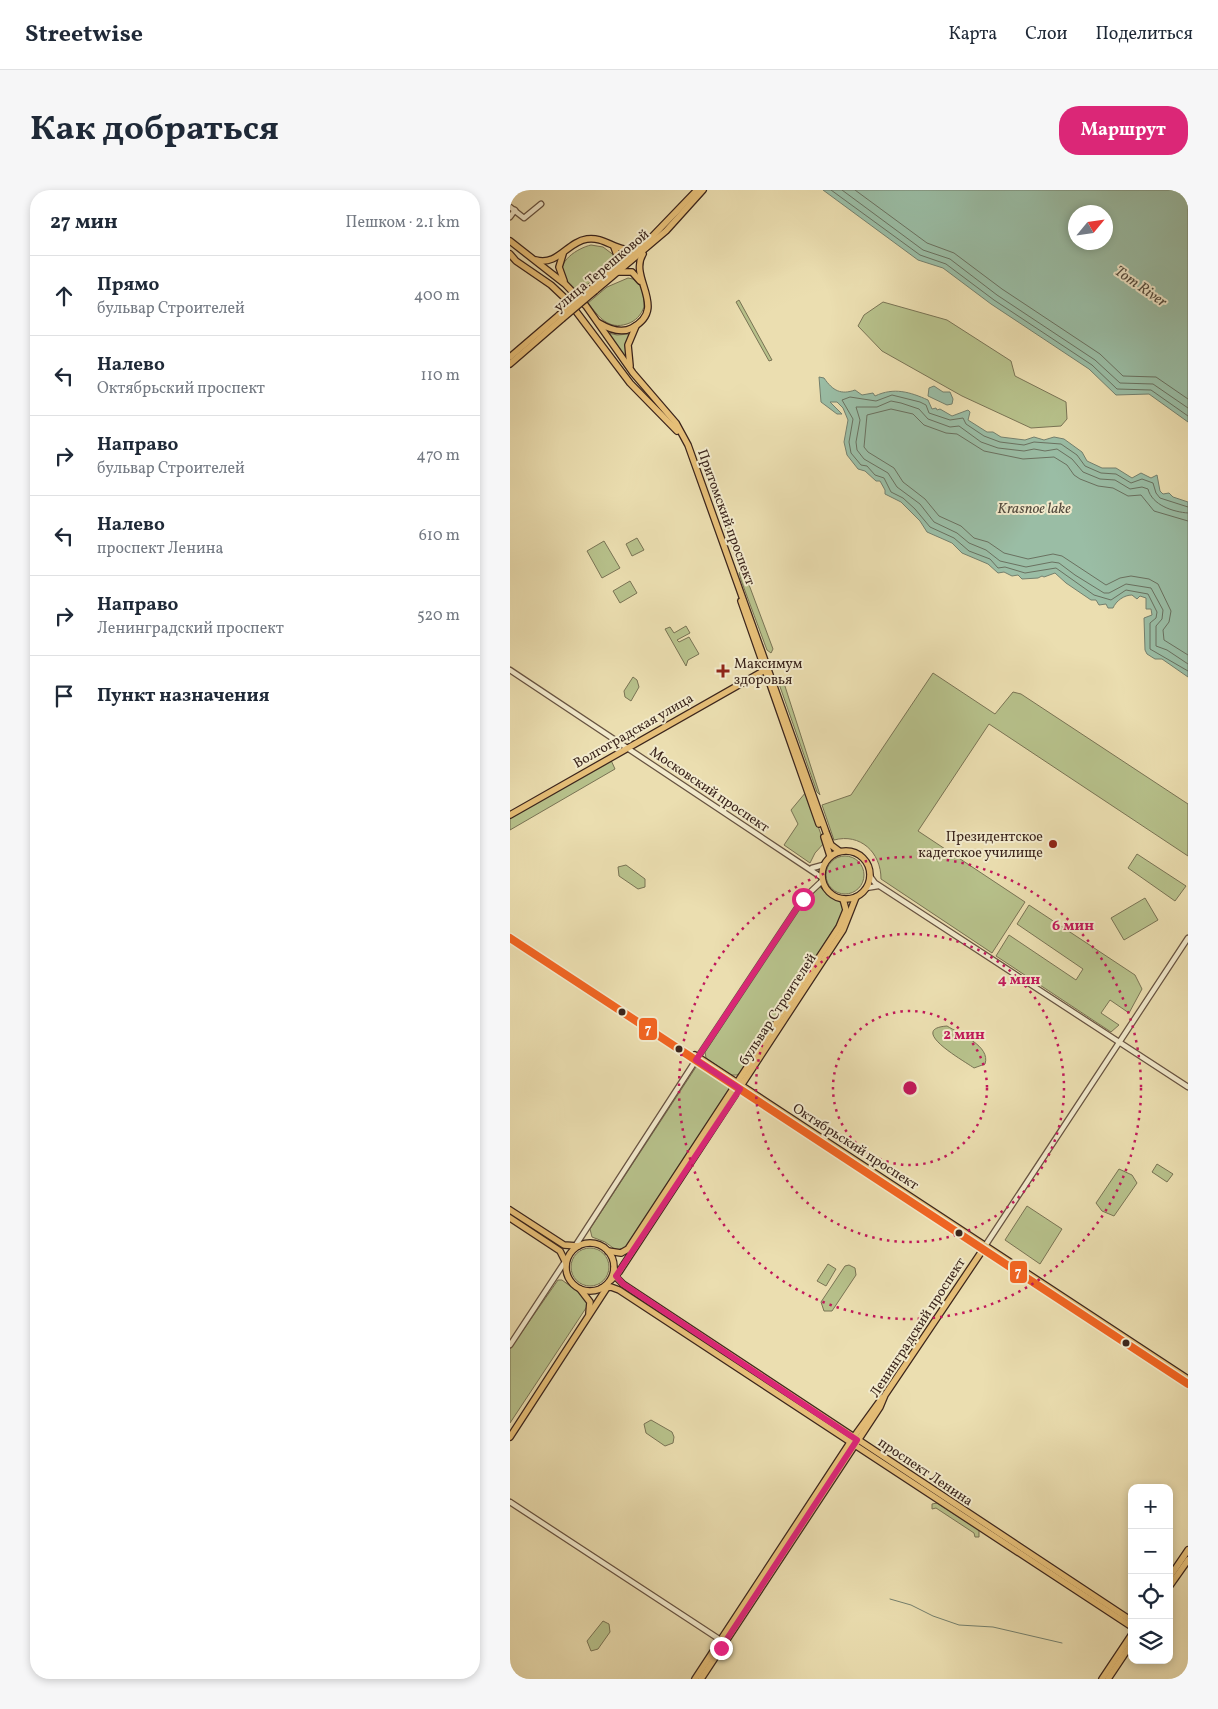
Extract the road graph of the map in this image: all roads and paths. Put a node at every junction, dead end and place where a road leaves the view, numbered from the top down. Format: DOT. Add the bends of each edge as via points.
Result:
graph roads {
  1 [pos="697,190"];
  2 [pos="703,190"];
  3 [pos="541,204"];
  4 [pos="510,207"];
  5 [pos="515,210"];
  6 [pos="510,217"];
  7 [pos="510,241"];
  8 [pos="647,246"];
  9 [pos="614,247"];
  10 [pos="564,252"];
  11 [pos="510,254"];
  12 [pos="525,254"];
  13 [pos="531,259"];
  14 [pos="516,261"];
  15 [pos="617,270"];
  16 [pos="565,284"];
  17 [pos="645,289"];
  18 [pos="560,317"];
  19 [pos="597,322"];
  20 [pos="636,326"];
  21 [pos="510,358"];
  22 [pos="510,364"];
  23 [pos="633,373"];
  24 [pos="647,390"];
  25 [pos="640,394"];
  26 [pos="766,669"];
  27 [pos="510,670"];
  28 [pos="627,748"];
  29 [pos="510,815"];
  30 [pos="839,851"];
  31 [pos="830,856"];
  32 [pos="823,865"];
  33 [pos="810,868"];
  34 [pos="870,876"];
  35 [pos="822,879"];
  36 [pos="880,886"];
  37 [pos="866,888"];
  38 [pos="856,897"];
  39 [pos="843,899"];
  40 [pos="510,933"];
  41 [pos="510,938"];
  42 [pos="1188,938"];
  43 [pos="1120,1041"];
  44 [pos="697,1059"];
  45 [pos="739,1086"];
  46 [pos="1188,1087"];
  47 [pos="510,1210"];
  48 [pos="510,1218"];
  49 [pos="576,1248"];
  50 [pos="984,1248"];
  51 [pos="608,1250"];
  52 [pos="567,1261"];
  53 [pos="610,1280"];
  54 [pos="580,1289"];
  55 [pos="510,1345"];
  56 [pos="1188,1379"];
  57 [pos="1188,1384"];
  58 [pos="510,1432"];
  59 [pos="510,1437"];
  60 [pos="853,1442"];
  61 [pos="510,1502"];
  62 [pos="1188,1550"];
  63 [pos="1188,1560"];
  64 [pos="1172,1574"];
  65 [pos="1173,1581"];
  66 [pos="1129,1619"];
  67 [pos="1128,1624"];
  68 [pos="1128,1640"];
  69 [pos="721,1641"];
  70 [pos="1128,1650"];
  71 [pos="695,1679"];
  72 [pos="701,1679"];
  73 [pos="1102,1679"];
  74 [pos="1108,1679"];
  1 -- 8 [label="main road, улица Терешковой"];
  2 -- 8 [label="main road, улица Терешковой"];
  3 -- 5 [label="street" via="524,218"];
  4 -- 5 [label="street"];
  5 -- 6 [label="street"];
  7 -- 12 [label="main road, Притомский проспект"];
  8 -- 9 [label="main road" via="631,250"];
  8 -- 15 [label="main road, улица Терешковой"];
  8 -- 17 [label="main road" via="639,264"];
  9 -- 10 [label="main road" via="601,239 587,239"];
  9 -- 15 [label="main road" via="618,258"];
  10 -- 13 [label="main road" via="546,261"];
  10 -- 16 [label="main road" via="559,266"];
  11 -- 14 [label="main road, Притомский проспект"];
  12 -- 13 [label="main road, Притомский проспект"];
  12 -- 14 [label="main road" via="518,254"];
  13 -- 16 [label="main road, Притомский проспект"];
  14 -- 25 [label="main road, Притомский проспект" via="569,302"];
  15 -- 17 [label="main road" via="632,272"];
  15 -- 18 [label="main road, улица Терешковой, bridge"];
  16 -- 19 [label="main road, Притомский проспект"];
  17 -- 20 [label="main road" via="648,308"];
  18 -- 21 [label="main road, улица Терешковой"];
  18 -- 22 [label="main road, улица Терешковой"];
  19 -- 20 [label="main road" via="619,331"];
  19 -- 23 [label="main road, Притомский проспект"];
  20 -- 23 [label="main road" via="627,349"];
  23 -- 24 [label="main road, Притомский проспект"];
  24 -- 25 [label="main road" via="646,395"];
  24 -- 26 [label="main road, Притомский проспект" via="676,423 688,445"];
  25 -- 26 [label="main road, Притомский проспект" via="667,418 685,445"];
  26 -- 28 [label="main road, Волгоградская улица"];
  26 -- 30 [label="main road, Притомский проспект" via="826,832 831,844"];
  26 -- 31 [label="main road, Притомский проспект"];
  27 -- 28 [label="street, Московский проспект"];
  28 -- 29 [label="main road, Волгоградская улица"];
  28 -- 33 [label="street, Московский проспект"];
  30 -- 31 [label="main road"];
  30 -- 34 [label="main road" via="851,851 862,856"];
  31 -- 32 [label="main road"];
  32 -- 33 [label="street"];
  32 -- 35 [label="main road"];
  33 -- 35 [label="street, Московский проспект"];
  34 -- 36 [label="street"];
  34 -- 37 [label="main road"];
  35 -- 39 [label="main road" via="830,893"];
  35 -- 44 [label="street" via="803,899"];
  36 -- 37 [label="street"];
  36 -- 43 [label="street"];
  37 -- 38 [label="main road"];
  38 -- 39 [label="main road"];
  38 -- 45 [label="main road, бульвар Строителей" via="843,930"];
  39 -- 45 [label="main road, бульвар Строителей" via="846,910 839,927"];
  40 -- 44 [label="main road, Октябрьский проспект"];
  41 -- 44 [label="main road, Октябрьский проспект"];
  42 -- 43 [label="street, Ленинградский проспект"];
  43 -- 46 [label="street"];
  43 -- 50 [label="street, Ленинградский проспект"];
  44 -- 45 [label="main road, Октябрьский проспект"];
  44 -- 49 [label="street"];
  45 -- 50 [label="main road, Октябрьский проспект"];
  45 -- 51 [label="main road, бульвар Строителей" via="628,1249 618,1254"];
  45 -- 53 [label="main road, бульвар Строителей"];
  47 -- 49 [label="main road" via="564,1245"];
  48 -- 52 [label="main road" via="560,1251"];
  49 -- 51 [label="main road" via="595,1243"];
  49 -- 52 [label="main road"];
  50 -- 56 [label="main road, Октябрьский проспект"];
  50 -- 57 [label="main road, Октябрьский проспект"];
  50 -- 60 [label="main road, Ленинградский проспект"];
  51 -- 53 [label="main road" via="614,1261"];
  52 -- 54 [label="main road" via="570,1281"];
  52 -- 55 [label="street"];
  53 -- 54 [label="main road" via="592,1291"];
  53 -- 59 [label="main road, бульвар Строителей"];
  53 -- 60 [label="main road, проспект Ленина" via="619,1290"];
  53 -- 60 [label="main road, проспект Ленина" via="623,1284"];
  54 -- 58 [label="main road" via="590,1302 590,1311"];
  60 -- 66 [label="main road, проспект Ленина"];
  60 -- 67 [label="main road, проспект Ленина"];
  60 -- 69 [label="main road, Ленинградский проспект"];
  61 -- 69 [label="street"];
  62 -- 64 [label="main road"];
  63 -- 65 [label="main road"];
  68 -- 73 [label="main road"];
  69 -- 71 [label="main road, Ленинградский проспект"];
  69 -- 72 [label="main road, Ленинградский проспект"];
  70 -- 74 [label="main road"];
}
